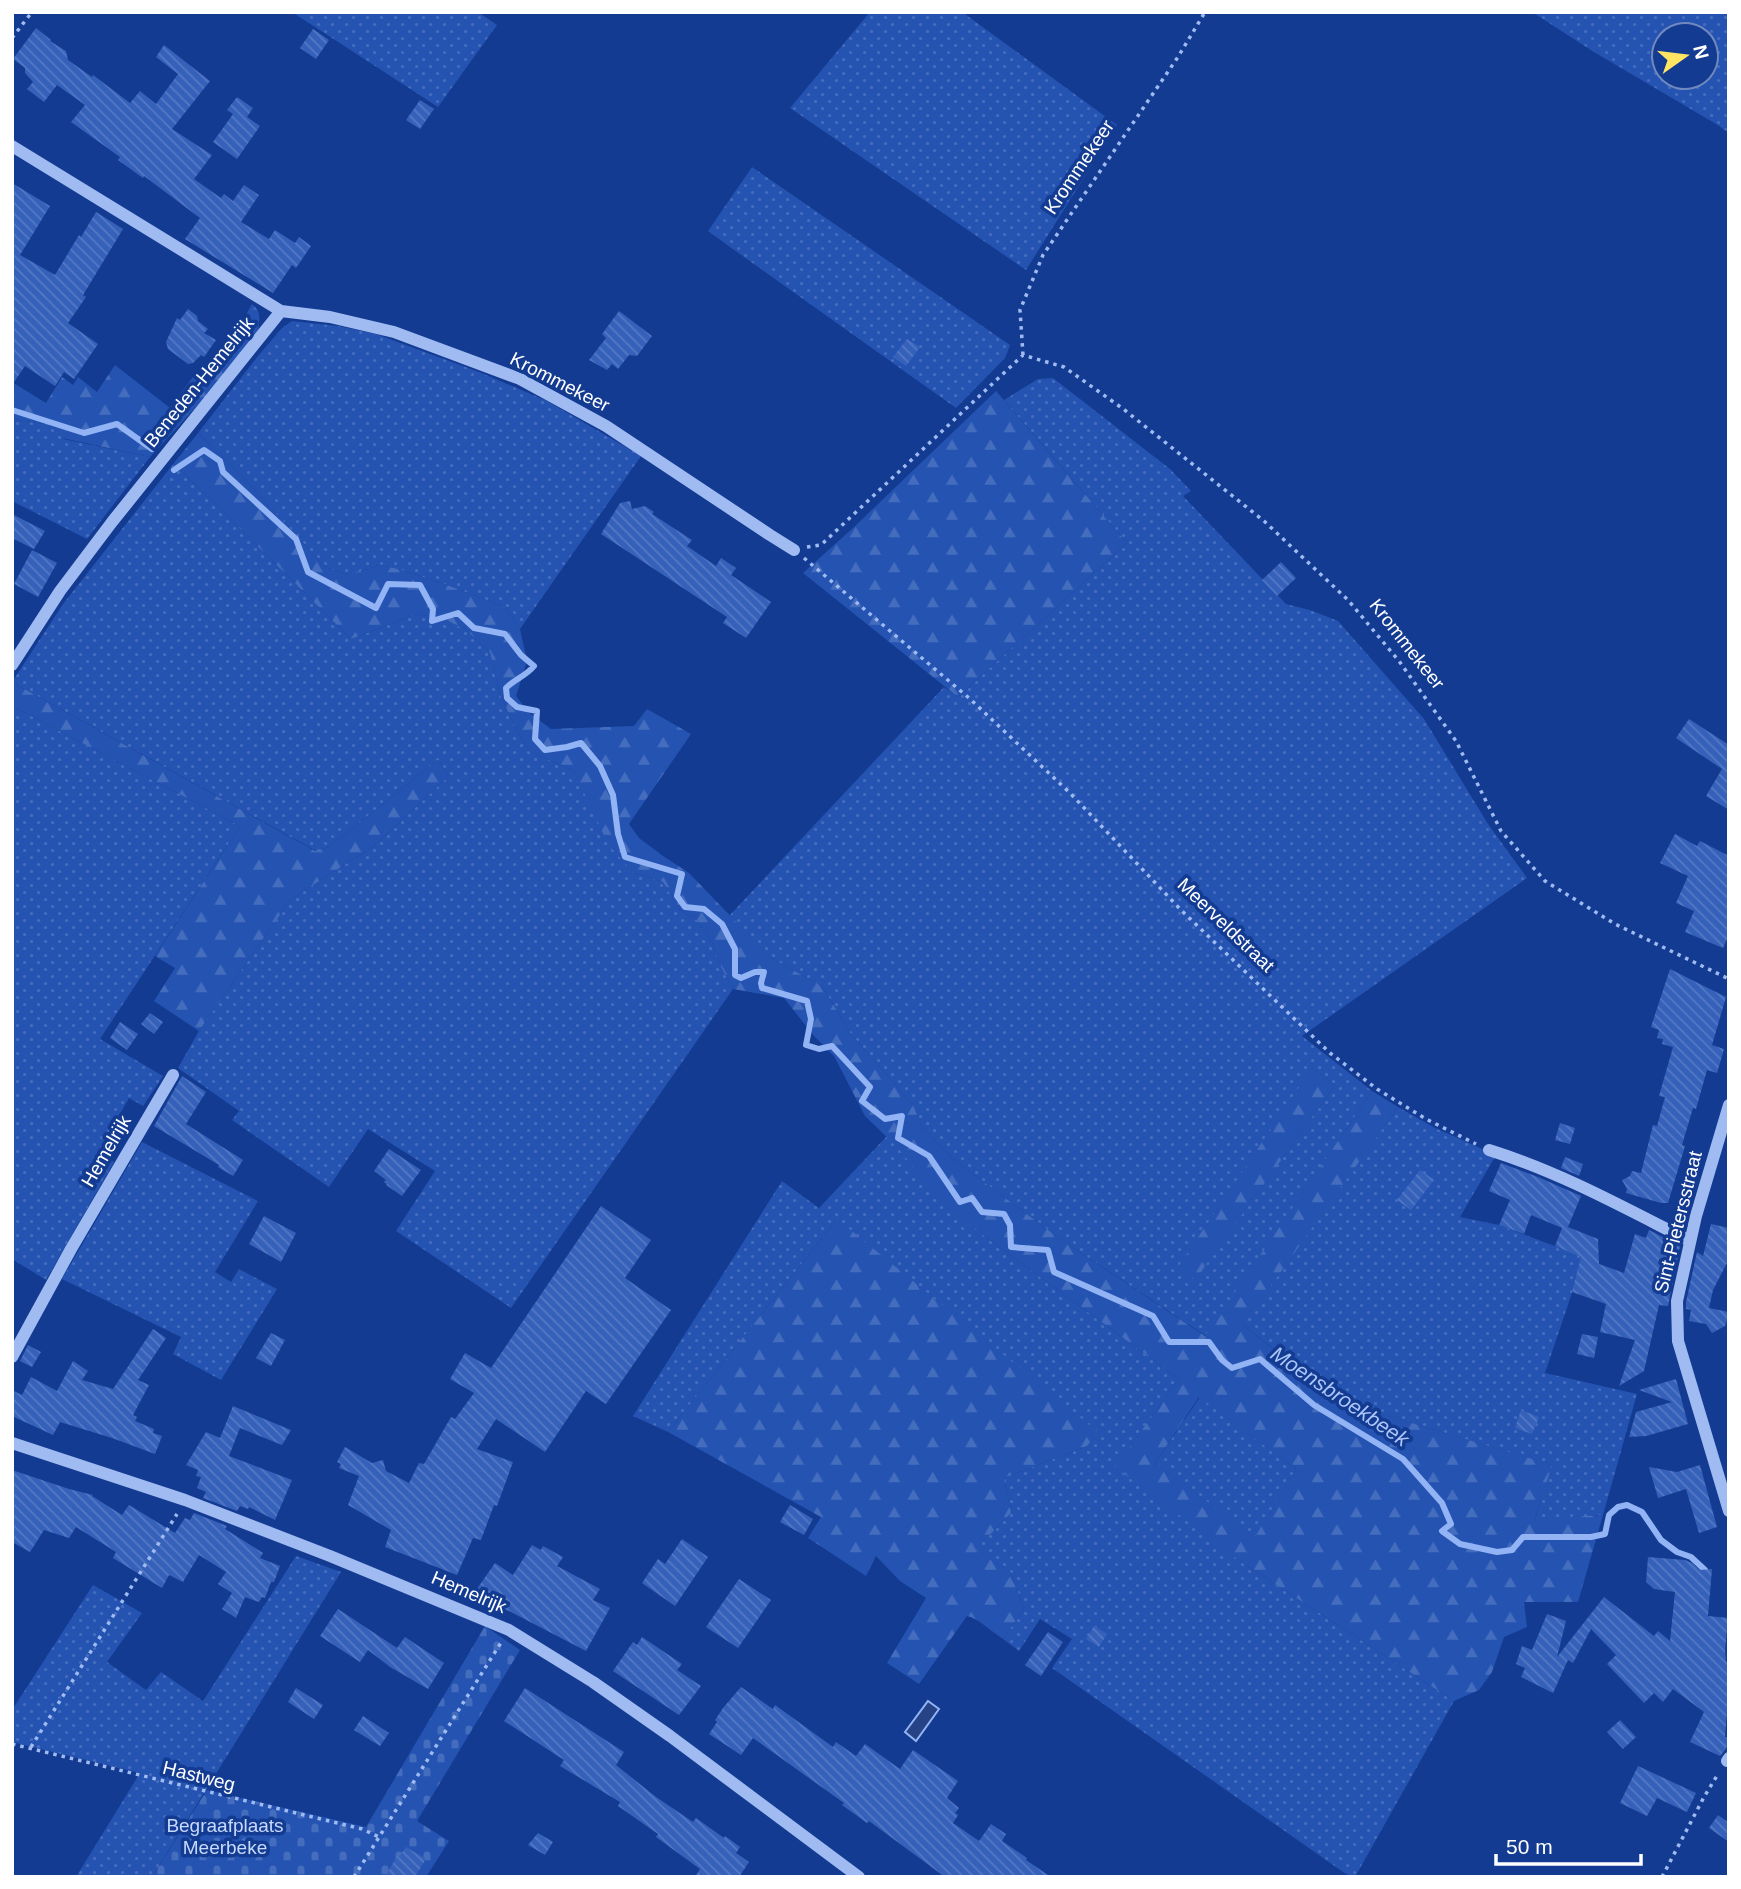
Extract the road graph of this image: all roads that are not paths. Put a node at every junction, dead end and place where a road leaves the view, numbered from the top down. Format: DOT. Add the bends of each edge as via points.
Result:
graph roads {
  1 [pos="12,146"];
  2 [pos="281,311"];
  3 [pos="794,550"];
  4 [pos="12,665"];
  5 [pos="173,1075"];
  6 [pos="1729,1105"];
  7 [pos="1489,1150"];
  8 [pos="1690,1241"];
  9 [pos="12,1357"];
  10 [pos="12,1443"];
  11 [pos="1729,1511"];
  12 [pos="859,1877"];
  1 -- 2 [label="street, Beneden-Hemelrijk"];
  2 -- 3 [label="street, Krommekeer" via="394,332 520,379 606,426"];
  2 -- 4 [label="street, Beneden-Hemelrijk" via="112,522"];
  5 -- 9 [label="street, Hemelrijk"];
  6 -- 8 [label="street, Sint-Pietersstraat"];
  7 -- 8 [label="street" via="1541,1168"];
  8 -- 11 [label="street, Sint-Pietersstraat" via="1677,1301 1678,1341"];
  10 -- 12 [label="street, Hemelrijk" via="186,1500 509,1630 670,1736"];
}
